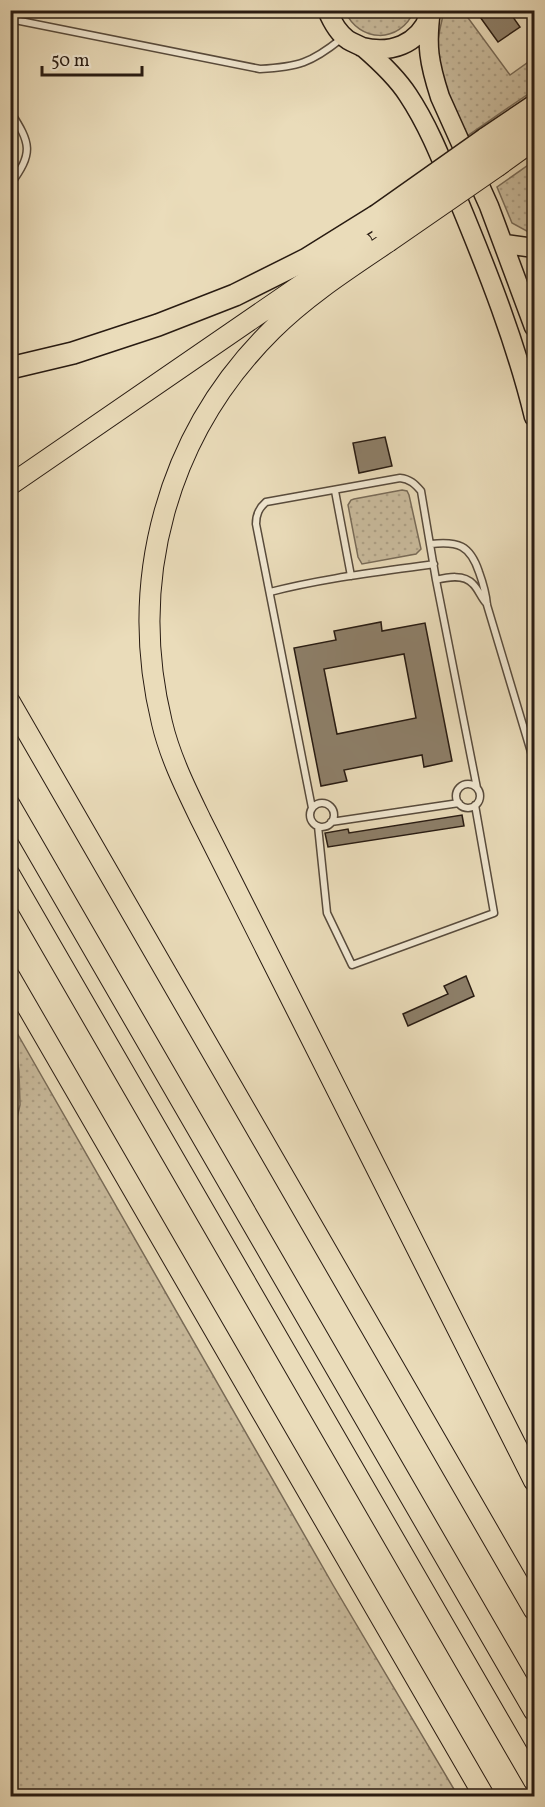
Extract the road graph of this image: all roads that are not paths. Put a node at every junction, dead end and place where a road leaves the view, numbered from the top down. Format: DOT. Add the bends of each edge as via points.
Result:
graph roads {
  1 [pos="327,10"];
  2 [pos="431,10"];
  3 [pos="10,19"];
  4 [pos="344,36"];
  5 [pos="362,46"];
  6 [pos="534,106"];
  7 [pos="10,111"];
  8 [pos="534,123"];
  9 [pos="534,140"];
  10 [pos="492,153"];
  11 [pos="10,185"];
  12 [pos="382,229"];
  13 [pos="505,244"];
  14 [pos="534,248"];
  15 [pos="534,327"];
  16 [pos="10,368"];
  17 [pos="534,417"];
  18 [pos="10,485"];
  19 [pos="335,491"];
  20 [pos="431,544"];
  21 [pos="434,564"];
  22 [pos="351,576"];
  23 [pos="436,580"];
  24 [pos="270,592"];
  25 [pos="487,605"];
  26 [pos="10,702"];
  27 [pos="534,762"];
  28 [pos="477,788"];
  29 [pos="459,803"];
  30 [pos="10,805"];
  31 [pos="475,805"];
  32 [pos="312,808"];
  33 [pos="331,822"];
  34 [pos="318,826"];
  35 [pos="10,875"];
  36 [pos="10,977"];
  37 [pos="534,1481"];
  38 [pos="534,1610"];
  39 [pos="534,1711"];
  40 [pos="534,1781"];
  41 [pos="484,1797"];
  1 -- 4 [label="main road" via="333,25"];
  2 -- 5 [label="main road" via="412,40 388,50"];
  2 -- 13 [label="main road" via="428,35 433,76"];
  3 -- 4 [label="lane" via="260,69 289,67 310,60"];
  4 -- 5 [label="main road"];
  5 -- 17 [label="main road" via="406,92 439,154 494,291"];
  6 -- 10 [label="highway"];
  7 -- 11 [label="lane" via="25,134 28,152 22,170"];
  8 -- 10 [label="highway"];
  9 -- 10 [label="highway"];
  10 -- 12 [label="highway, bridge"];
  10 -- 12 [label="highway, bridge"];
  12 -- 16 [label="highway" via="314,255 235,295 158,326"];
  12 -- 18 [label="highway"];
  12 -- 37 [label="highway" via="324,287 273,328 235,371 200,424 177,472 157,542 150,583 152,668 170,749 201,820"];
  13 -- 14 [label="main road"];
  13 -- 15 [label="main road"];
  19 -- 20 [label="lane" via="407,479 421,491"];
  19 -- 22 [label="lane"];
  19 -- 24 [label="lane" via="266,502 260,508 256,524"];
  20 -- 21 [label="lane"];
  20 -- 25 [label="lane" via="457,545 475,558"];
  21 -- 22 [label="lane"];
  21 -- 23 [label="lane"];
  22 -- 24 [label="lane"];
  23 -- 25 [label="lane" via="468,580"];
  23 -- 28 [label="lane"];
  24 -- 32 [label="lane"];
  25 -- 27 [label="lane"];
  26 -- 38 [label="highway"];
  28 -- 29 [label="lane" via="471,784 460,787 456,794"];
  28 -- 31 [label="lane" via="480,799"];
  29 -- 31 [label="lane" via="468,808"];
  29 -- 33 [label="lane"];
  30 -- 39 [label="highway"];
  31 -- 34 [label="lane" via="494,913 352,965 327,913"];
  32 -- 33 [label="lane" via="320,803 328,805 334,814"];
  32 -- 34 [label="lane" via="310,818"];
  33 -- 34 [label="lane"];
  35 -- 40 [label="highway"];
  36 -- 41 [label="highway"];
}
